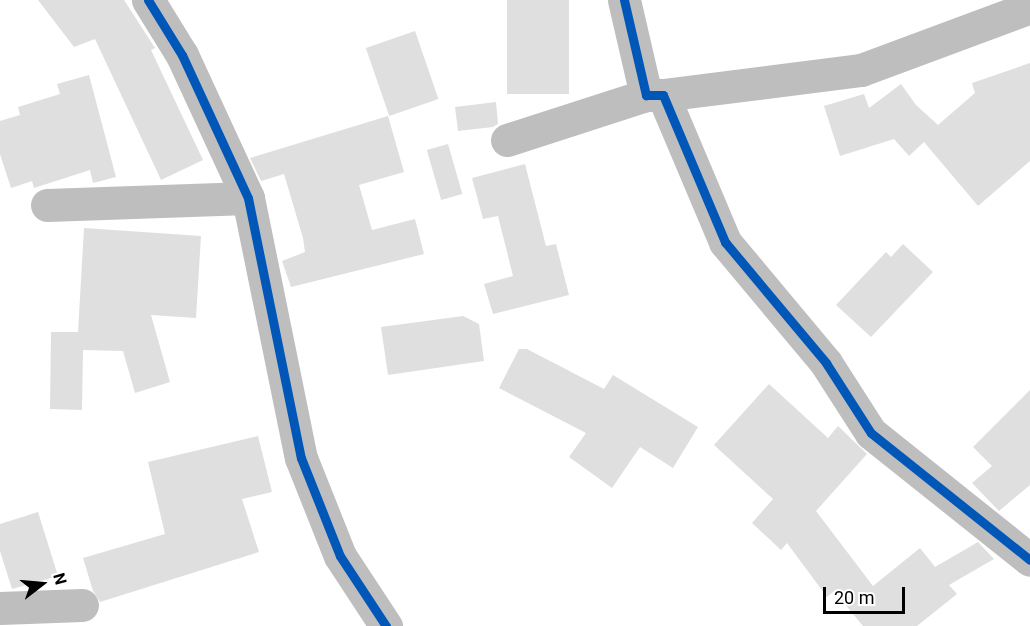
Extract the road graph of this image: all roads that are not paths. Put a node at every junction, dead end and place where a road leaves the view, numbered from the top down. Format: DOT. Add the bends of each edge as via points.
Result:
graph roads {
  1 [pos="148,0"];
  2 [pos="624,0"];
  3 [pos="1030,7"];
  4 [pos="654,95"];
  5 [pos="507,140"];
  6 [pos="248,198"];
  7 [pos="47,205"];
  8 [pos="1030,560"];
  9 [pos="82,605"];
  10 [pos="0,608"];
  11 [pos="386,626"];
  1 -- 6 [label="street" via="182,55"];
  2 -- 4 [label="street"];
  3 -- 4 [label="street" via="861,70"];
  4 -- 5 [label="street"];
  4 -- 8 [label="street" via="725,242 826,363 871,433"];
  6 -- 7 [label="street"];
  6 -- 11 [label="street" via="302,458 339,556"];
  9 -- 10 [label="street"];
}
